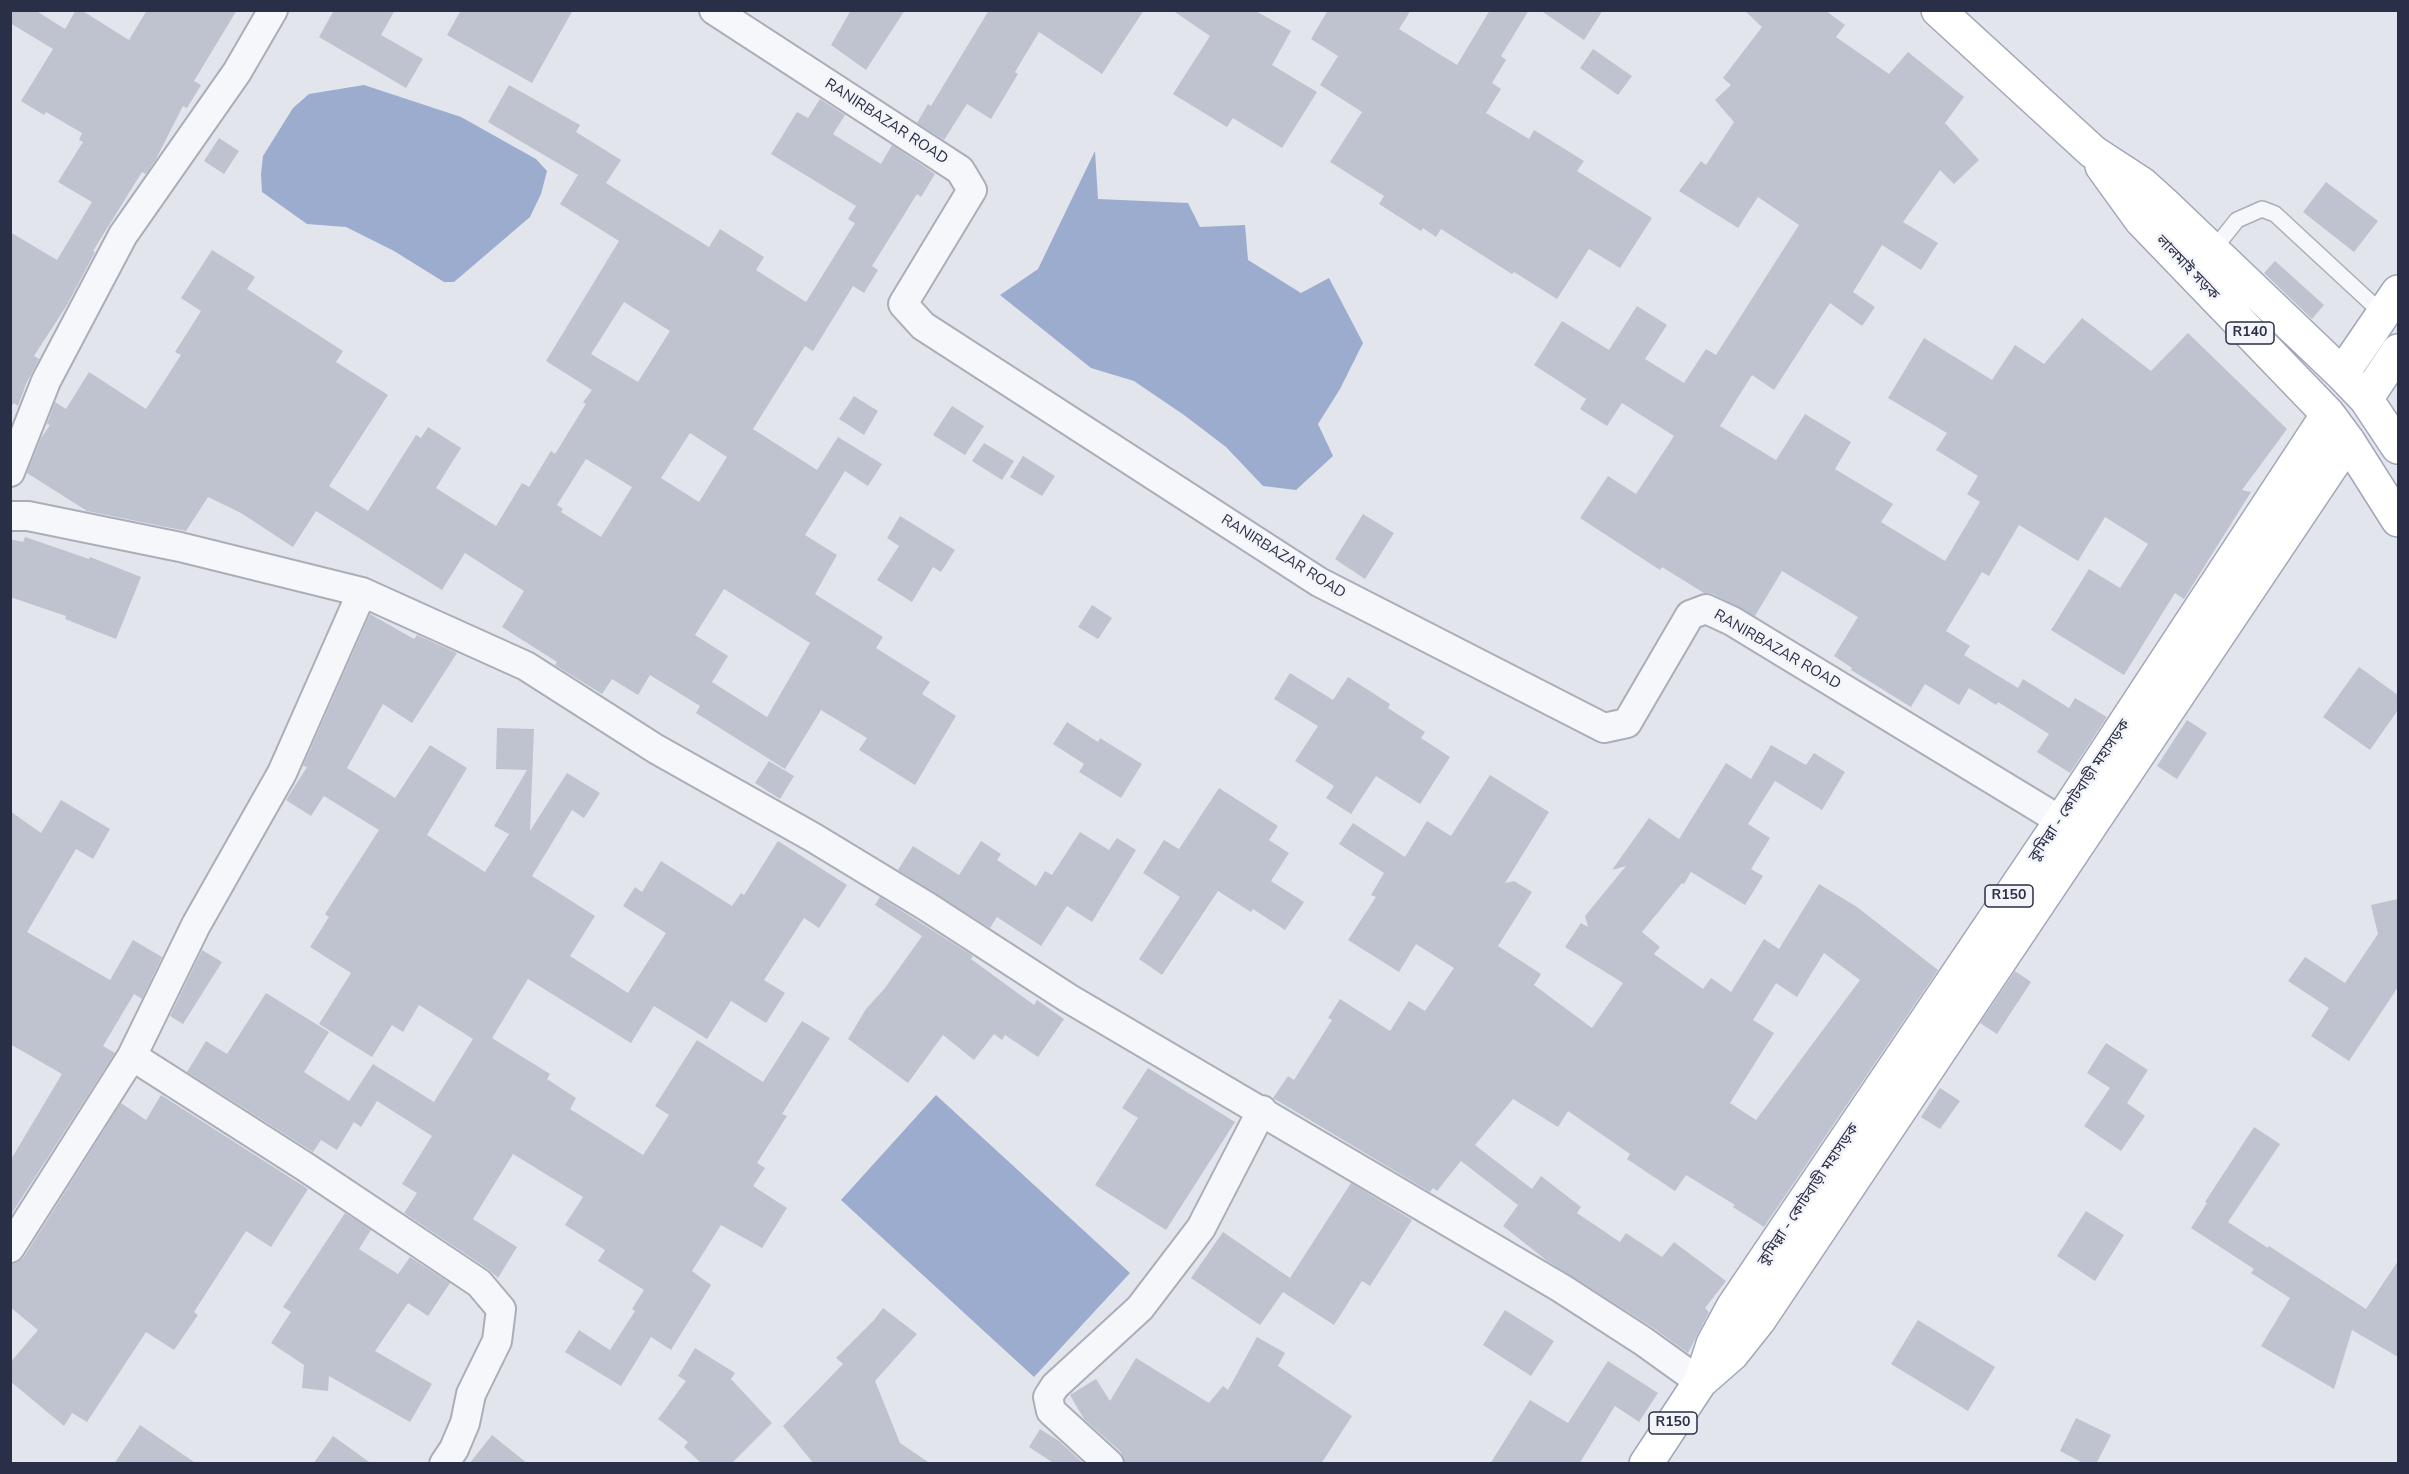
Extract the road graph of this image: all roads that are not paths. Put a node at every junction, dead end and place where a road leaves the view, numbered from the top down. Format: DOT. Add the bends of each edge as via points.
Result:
graph roads {
  1 [pos="273,10"];
  2 [pos="714,10"];
  3 [pos="1938,10"];
  4 [pos="2093,152"];
  5 [pos="2212,250"];
  6 [pos="2391,303"];
  7 [pos="2398,351"];
  8 [pos="2342,374"];
  9 [pos="2366,399"];
  10 [pos="2328,414"];
  11 [pos="2348,441"];
  12 [pos="2398,447"];
  13 [pos="10,472"];
  14 [pos="10,516"];
  15 [pos="2398,520"];
  16 [pos="362,592"];
  17 [pos="2061,821"];
  18 [pos="2041,875"];
  19 [pos="132,1056"];
  20 [pos="1262,1110"];
  21 [pos="10,1248"];
  22 [pos="1700,1382"];
  23 [pos="444,1464"];
  24 [pos="1109,1464"];
  25 [pos="1646,1464"];
  1 -- 13 [label="street" via="237,72 123,235 46,381"];
  2 -- 17 [label="street, RANIRBAZAR ROAD" via="960,170 972,190 903,304 923,326 1319,582 1604,728 1627,723 1690,615 1706,609 1732,621"];
  3 -- 4 [label="main road, লালমাই সড়ক / R140"];
  4 -- 5 [label="main road, লালমাই সড়ক / R140" via="2142,184"];
  4 -- 10 [label="main road, লালমাই সড়ক / R140" via="2141,220"];
  5 -- 6 [label="lane" via="2237,220 2262,209 2275,214"];
  5 -- 8 [label="main road, লালমাই সড়ক / R140"];
  6 -- 8 [label="main road"];
  7 -- 9 [label="main road"];
  8 -- 9 [label="main road, লালমাই সড়ক / R140"];
  9 -- 12 [label="main road, লালমাই সড়ক / R140"];
  10 -- 11 [label="main road, লালমাই সড়ক / R140"];
  10 -- 17 [label="main road, কুমিল্লা - কোটবাড়ী মহাসড়ক / R150"];
  11 -- 15 [label="main road, লালমাই সড়ক / R140"];
  11 -- 18 [label="main road, কুমিল্লা - কোটবাড়ী মহাসড়ক / R150"];
  14 -- 16 [label="street" via="28,516 180,547"];
  16 -- 19 [label="street" via="282,773 196,925"];
  16 -- 20 [label="street" via="526,666 656,749 926,906 1068,998"];
  17 -- 18 [label="main road, কুমিল্লা - কোটবাড়ী মহাসড়ক / R150"];
  18 -- 22 [label="main road, কুমিল্লা - কোটবাড়ী মহাসড়ক / R150" via="1759,1320 1732,1354"];
  19 -- 21 [label="street"];
  19 -- 23 [label="street" via="479,1283 501,1309 496,1341 471,1394 465,1423"];
  20 -- 22 [label="street" via="1561,1288"];
  20 -- 24 [label="street" via="1201,1228 1140,1308 1055,1386 1048,1397 1051,1411"];
  22 -- 25 [label="main road, কুমিল্লা - কোটবাড়ী মহাসড়ক / R150"];
}
